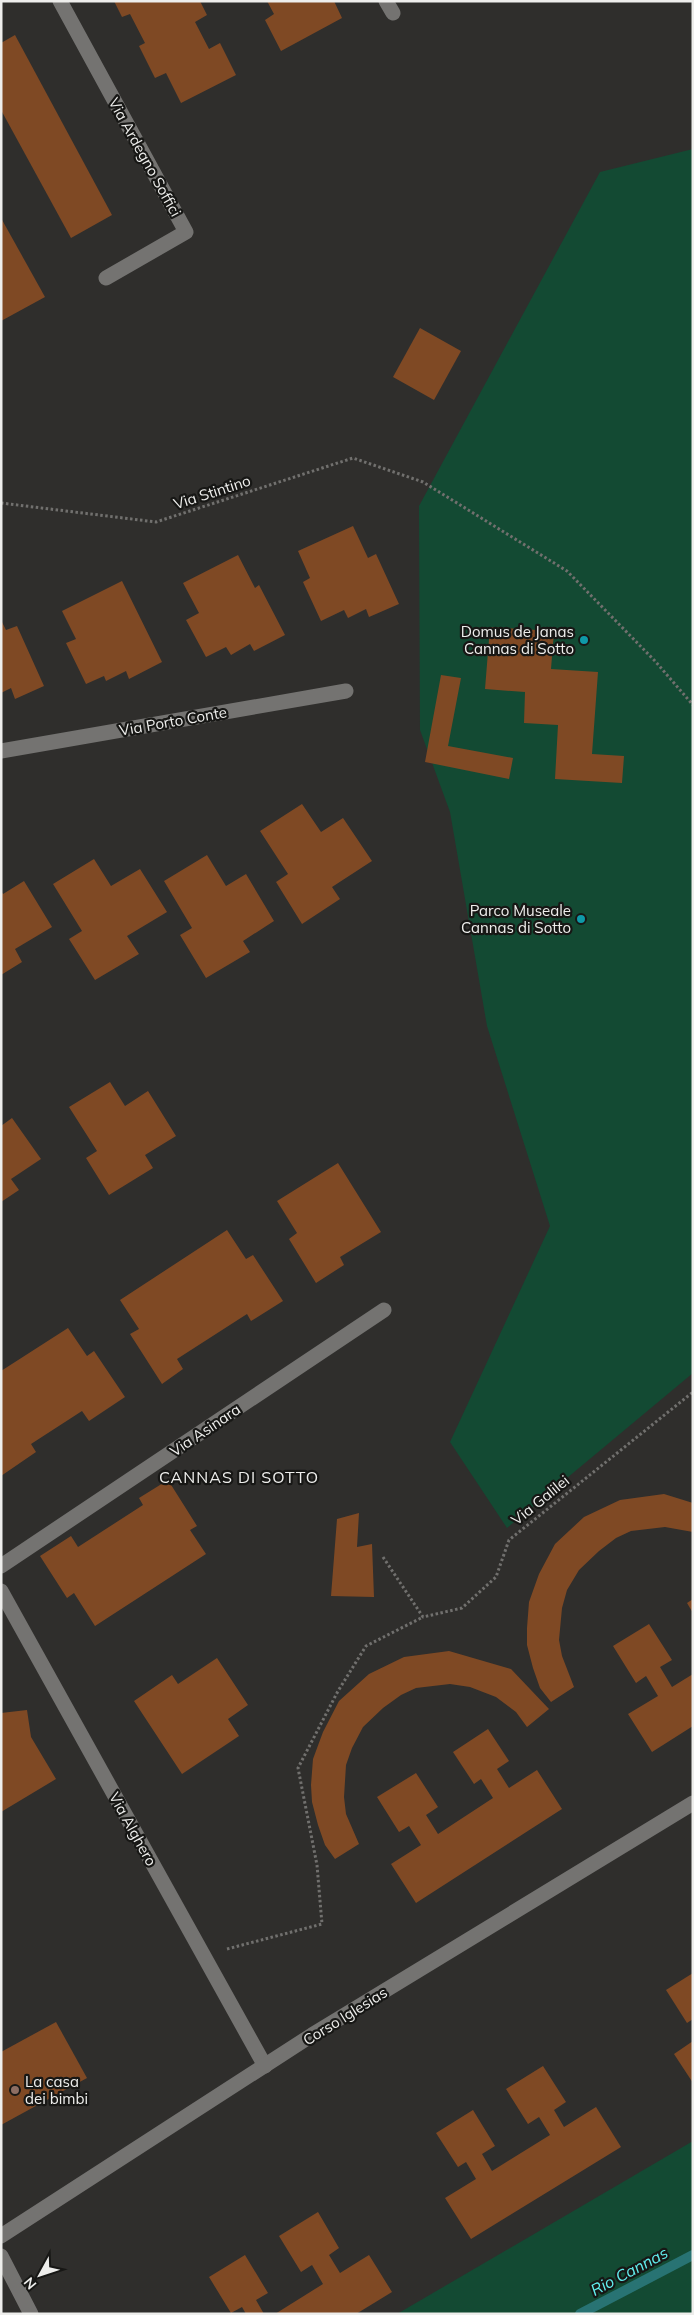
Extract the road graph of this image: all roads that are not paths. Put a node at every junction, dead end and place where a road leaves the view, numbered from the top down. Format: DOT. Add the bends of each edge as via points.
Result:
graph roads {
  1 [pos="60,1"];
  2 [pos="106,278"];
  3 [pos="346,691"];
  4 [pos="1,751"];
  5 [pos="384,1310"];
  6 [pos="1,1566"];
  7 [pos="1,1591"];
  8 [pos="693,1803"];
  9 [pos="265,2066"];
  10 [pos="1,2236"];
  11 [pos="1,2256"];
  12 [pos="31,2314"];
  1 -- 2 [label="street, Via Ardegno Soffici" via="186,232"];
  3 -- 4 [label="street, Via Porto Conte"];
  5 -- 6 [label="street, Via Asinara"];
  7 -- 9 [label="street, Via Alghero"];
  8 -- 9 [label="street, Corso Iglesias"];
  9 -- 10 [label="street, Corso Iglesias"];
  11 -- 12 [label="street"];
}
